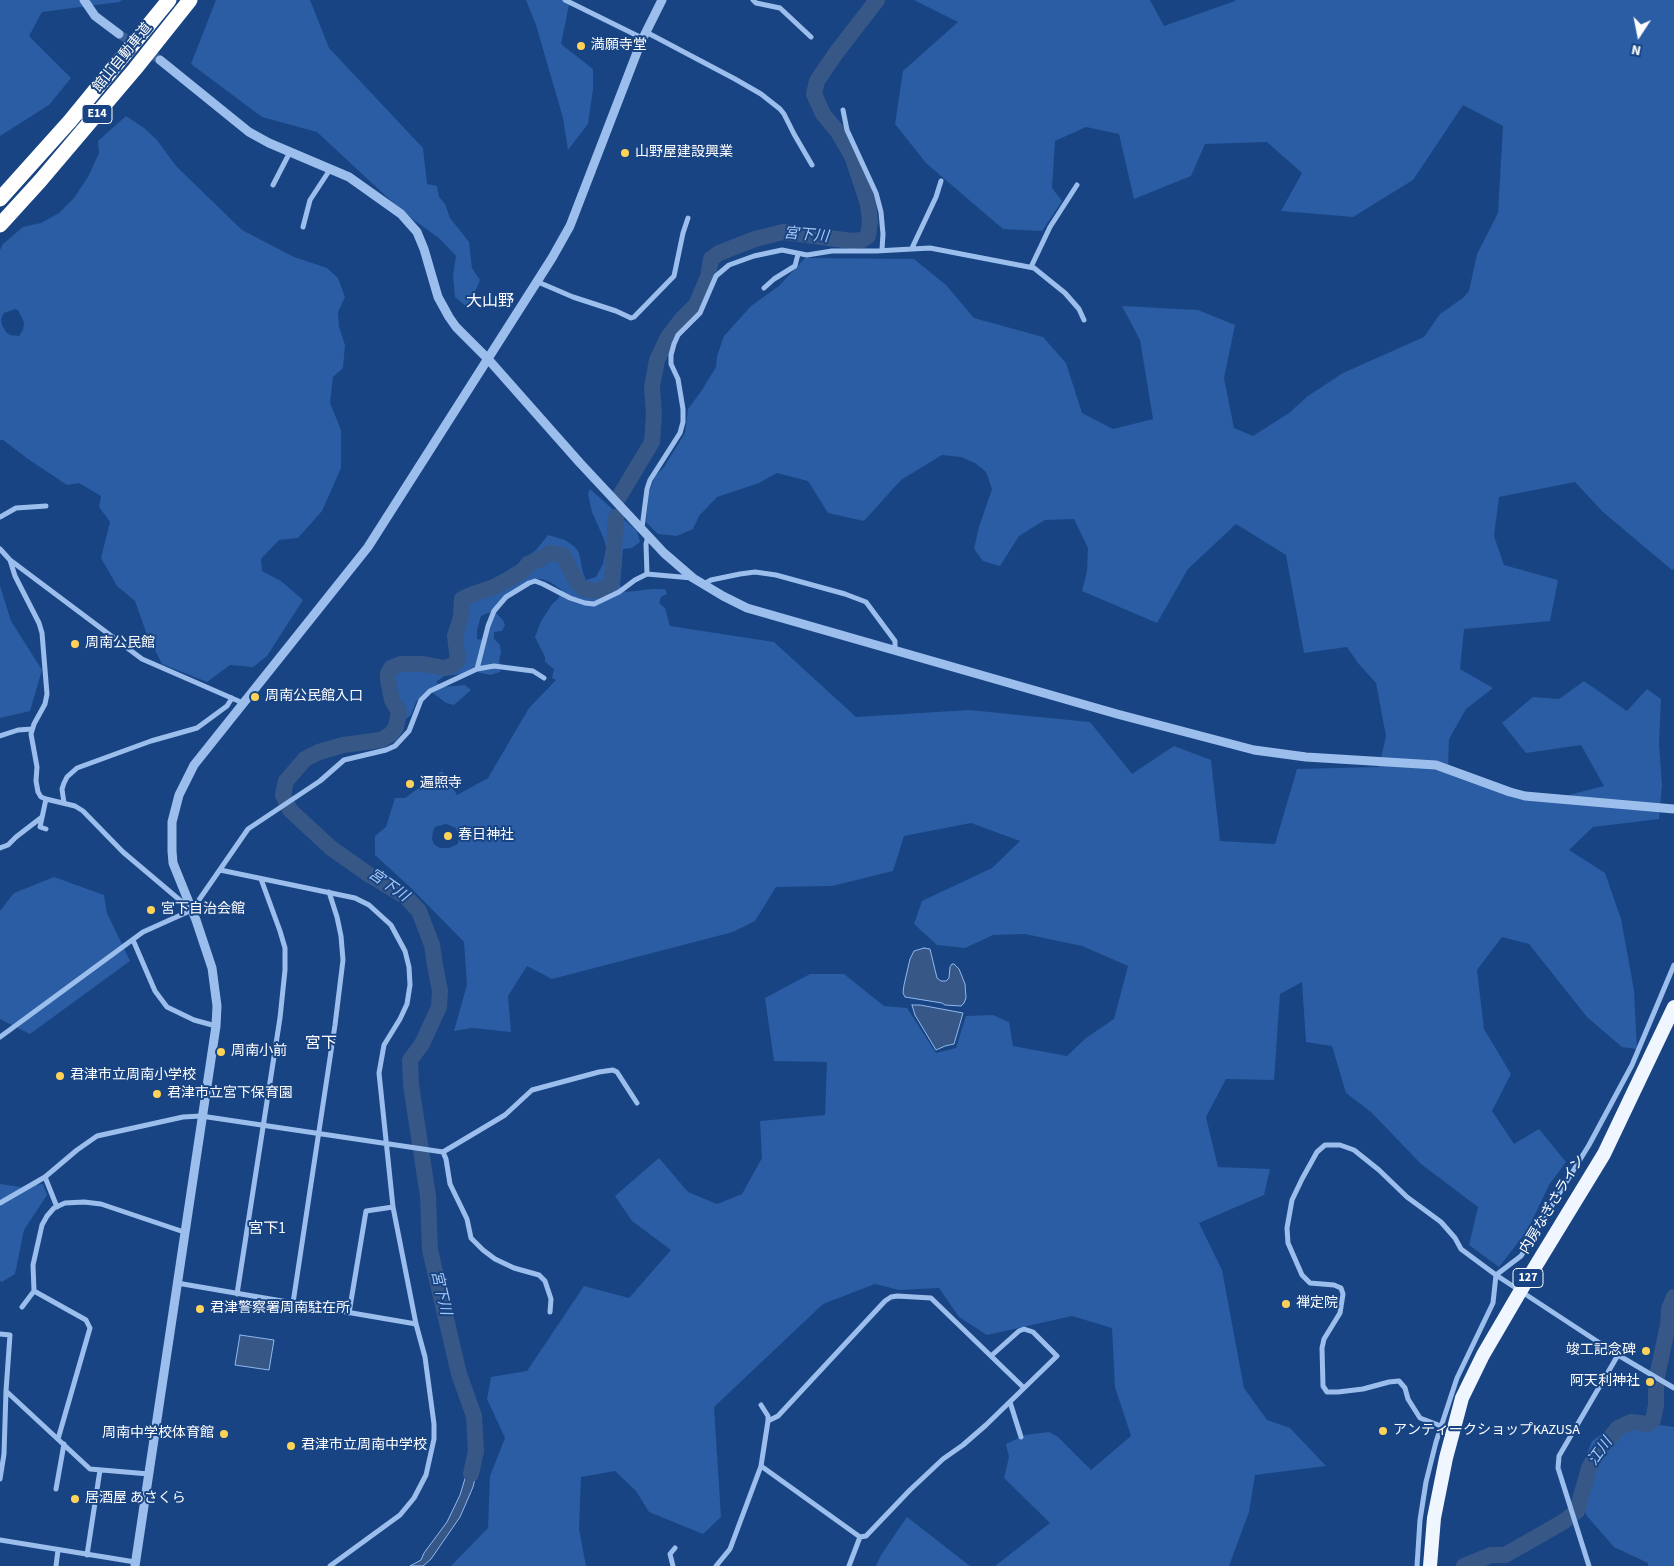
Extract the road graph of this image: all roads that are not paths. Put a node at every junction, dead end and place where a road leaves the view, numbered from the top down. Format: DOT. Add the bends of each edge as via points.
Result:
graph roads {
  1 [pos="84,0"];
  2 [pos="169,0"];
  3 [pos="190,0"];
  4 [pos="565,0"];
  5 [pos="662,0"];
  6 [pos="753,0"];
  7 [pos="119,34"];
  8 [pos="644,35"];
  9 [pos="812,37"];
  10 [pos="160,60"];
  11 [pos="842,110"];
  12 [pos="290,152"];
  13 [pos="812,165"];
  14 [pos="331,168"];
  15 [pos="941,181"];
  16 [pos="273,185"];
  17 [pos="1077,185"];
  18 [pos="0,199"];
  19 [pos="688,218"];
  20 [pos="0,225"];
  21 [pos="303,227"];
  22 [pos="912,248"];
  23 [pos="882,250"];
  24 [pos="798,254"];
  25 [pos="1031,267"];
  26 [pos="538,282"];
  27 [pos="764,288"];
  28 [pos="1084,320"];
  29 [pos="488,359"];
  30 [pos="46,506"];
  31 [pos="0,517"];
  32 [pos="645,533"];
  33 [pos="0,549"];
  34 [pos="10,560"];
  35 [pos="647,574"];
  36 [pos="693,578"];
  37 [pos="704,584"];
  38 [pos="895,651"];
  39 [pos="477,669"];
  40 [pos="544,678"];
  41 [pos="232,698"];
  42 [pos="243,703"];
  43 [pos="32,729"];
  44 [pos="0,736"];
  45 [pos="46,800"];
  46 [pos="64,802"];
  47 [pos="1674,809"];
  48 [pos="42,817"];
  49 [pos="46,829"];
  50 [pos="0,848"];
  51 [pos="220,870"];
  52 [pos="261,879"];
  53 [pos="329,892"];
  54 [pos="192,910"];
  55 [pos="133,940"];
  56 [pos="1674,965"];
  57 [pos="1674,1006"];
  58 [pos="216,1026"];
  59 [pos="0,1037"];
  60 [pos="637,1103"];
  61 [pos="201,1116"];
  62 [pos="263,1125"];
  63 [pos="319,1133"];
  64 [pos="386,1144"];
  65 [pos="443,1152"];
  66 [pos="45,1176"];
  67 [pos="0,1203"];
  68 [pos="57,1207"];
  69 [pos="393,1207"];
  70 [pos="184,1232"];
  71 [pos="1496,1275"];
  72 [pos="177,1283"];
  73 [pos="1521,1290"];
  74 [pos="34,1291"];
  75 [pos="237,1294"];
  76 [pos="293,1302"];
  77 [pos="22,1307"];
  78 [pos="550,1312"];
  79 [pos="349,1313"];
  80 [pos="416,1324"];
  81 [pos="0,1334"];
  82 [pos="1618,1355"];
  83 [pos="991,1356"];
  84 [pos="0,1369"];
  85 [pos="7,1370"];
  86 [pos="1024,1388"];
  87 [pos="1674,1388"];
  88 [pos="6,1391"];
  89 [pos="1010,1402"];
  90 [pos="2,1404"];
  91 [pos="761,1405"];
  92 [pos="768,1422"];
  93 [pos="1441,1426"];
  94 [pos="1021,1437"];
  95 [pos="58,1439"];
  96 [pos="64,1444"];
  97 [pos="761,1466"];
  98 [pos="100,1470"];
  99 [pos="149,1474"];
  100 [pos="0,1479"];
  101 [pos="56,1489"];
  102 [pos="860,1537"];
  103 [pos="0,1540"];
  104 [pos="675,1548"];
  105 [pos="58,1550"];
  106 [pos="87,1555"];
  107 [pos="135,1564"];
  108 [pos="56,1566"];
  109 [pos="330,1566"];
  110 [pos="673,1566"];
  111 [pos="716,1566"];
  112 [pos="849,1566"];
  113 [pos="1417,1566"];
  114 [pos="1430,1566"];
  115 [pos="1589,1566"];
  1 -- 7 [label="street" via="95,16"];
  2 -- 18 [label="highway, 館山自動車道 / E14"];
  3 -- 20 [label="highway, 館山自動車道 / E14"];
  4 -- 8 [label="street"];
  5 -- 8 [label="street"];
  6 -- 9 [label="street" via="777,6"];
  8 -- 13 [label="street" via="761,94 784,114"];
  8 -- 26 [label="street" via="570,226"];
  10 -- 12 [label="street" via="249,132"];
  11 -- 23 [label="street" via="876,193 881,212"];
  12 -- 14 [label="street"];
  12 -- 16 [label="street"];
  14 -- 21 [label="street" via="310,200"];
  14 -- 29 [label="street" via="369,190 401,214 417,232 436,290 449,317"];
  15 -- 22 [label="street"];
  17 -- 25 [label="street" via="1050,227"];
  19 -- 26 [label="street" via="674,276 634,318"];
  22 -- 23 [label="street"];
  22 -- 25 [label="street" via="930,248"];
  23 -- 24 [label="street"];
  24 -- 27 [label="street" via="795,266"];
  24 -- 32 [label="street" via="773,251 729,265 716,276 697,318 678,336 671,364 678,379 682,422 680,433 650,480"];
  25 -- 28 [label="street" via="1065,293"];
  26 -- 29 [label="street"];
  29 -- 32 [label="street"];
  29 -- 42 [label="street" via="368,547"];
  30 -- 31 [label="street" via="16,508"];
  32 -- 35 [label="street"];
  32 -- 36 [label="street"];
  33 -- 34 [label="street"];
  34 -- 41 [label="street" via="142,659"];
  34 -- 43 [label="street" via="42,632 46,704"];
  35 -- 36 [label="street"];
  35 -- 39 [label="street" via="594,604 585,604 543,584 529,583 501,601 494,611"];
  36 -- 37 [label="street"];
  37 -- 38 [label="street" via="747,608"];
  37 -- 38 [label="street" via="755,572 845,594 866,602 894,641"];
  38 -- 47 [label="street" via="1254,750 1306,758 1436,765 1525,796"];
  39 -- 40 [label="street" via="501,665 533,671"];
  39 -- 51 [label="street" via="424,697 409,731 394,746 344,760 320,781 248,829"];
  41 -- 42 [label="street"];
  41 -- 46 [label="street" via="227,706 197,728 77,768 64,783"];
  42 -- 54 [label="street" via="194,765 179,795 172,822 173,863"];
  43 -- 44 [label="street"];
  43 -- 45 [label="street" via="36,788"];
  45 -- 46 [label="street"];
  45 -- 48 [label="street"];
  46 -- 54 [label="street" via="83,811 123,852"];
  48 -- 49 [label="street" via="40,827"];
  48 -- 50 [label="street"];
  51 -- 52 [label="street"];
  51 -- 54 [label="street"];
  52 -- 53 [label="street"];
  52 -- 62 [label="street" via="285,948 280,1018"];
  53 -- 63 [label="street" via="338,923 342,960"];
  53 -- 64 [label="street" via="355,898 380,914 399,937 409,968 407,1004 384,1045 379,1072"];
  54 -- 55 [label="street" via="143,932"];
  54 -- 58 [label="street" via="212,968"];
  55 -- 58 [label="street" via="155,991 167,1007"];
  55 -- 59 [label="street"];
  56 -- 71 [label="street" via="1632,1065 1589,1145 1521,1256"];
  57 -- 73 [label="highway, 内房なぎさライン / 127" via="1604,1154"];
  58 -- 61 [label="street"];
  60 -- 65 [label="street" via="617,1072 599,1072 532,1090 506,1115"];
  61 -- 62 [label="street"];
  61 -- 66 [label="street" via="97,1136"];
  61 -- 70 [label="street"];
  62 -- 63 [label="street"];
  62 -- 75 [label="street"];
  63 -- 64 [label="street"];
  63 -- 76 [label="street"];
  64 -- 65 [label="street"];
  64 -- 69 [label="street"];
  65 -- 78 [label="street" via="450,1184 467,1219 471,1238 495,1259 538,1275 545,1281 551,1299"];
  66 -- 67 [label="street"];
  66 -- 68 [label="street"];
  68 -- 70 [label="street" via="64,1203 101,1204"];
  68 -- 74 [label="street" via="42,1225 33,1265"];
  69 -- 79 [label="street" via="366,1211"];
  69 -- 80 [label="street"];
  70 -- 72 [label="street"];
  71 -- 73 [label="street"];
  71 -- 93 [label="street" via="1492,1303 1457,1378"];
  71 -- 93 [label="street" via="1461,1249 1441,1222 1406,1197 1354,1150 1340,1145 1325,1145 1317,1152 1292,1200 1288,1243 1302,1275 1310,1283 1334,1285 1343,1294 1340,1313 1324,1338 1323,1386 1327,1392 1338,1392 1399,1381 1420,1418"];
  72 -- 75 [label="street"];
  72 -- 99 [label="street"];
  73 -- 82 [label="street"];
  73 -- 114 [label="highway, 内房なぎさライン / 127" via="1462,1398 1434,1518"];
  74 -- 77 [label="street"];
  74 -- 95 [label="street" via="90,1324"];
  75 -- 76 [label="street"];
  76 -- 79 [label="street"];
  79 -- 80 [label="street"];
  80 -- 109 [label="street" via="434,1424 426,1475 400,1515"];
  81 -- 85 [label="street" via="10,1335"];
  82 -- 87 [label="street"];
  82 -- 115 [label="street" via="1559,1456 1558,1468"];
  83 -- 86 [label="street"];
  83 -- 86 [label="street" via="1019,1331 1033,1332 1057,1356"];
  83 -- 92 [label="street" via="931,1298 891,1297 778,1416"];
  84 -- 85 [label="street"];
  85 -- 88 [label="street"];
  86 -- 89 [label="street"];
  88 -- 90 [label="street"];
  88 -- 95 [label="street"];
  89 -- 94 [label="street"];
  89 -- 102 [label="street" via="937,1465 866,1536"];
  90 -- 100 [label="street" via="4,1454"];
  91 -- 92 [label="street"];
  92 -- 97 [label="street"];
  93 -- 113 [label="street" via="1426,1482"];
  95 -- 96 [label="street"];
  96 -- 98 [label="street" via="90,1469"];
  96 -- 101 [label="street"];
  97 -- 102 [label="street"];
  97 -- 111 [label="street" via="730,1549"];
  98 -- 99 [label="street"];
  98 -- 106 [label="street"];
  99 -- 107 [label="street"];
  102 -- 112 [label="street"];
  103 -- 105 [label="street"];
  104 -- 110 [label="street" via="670,1554"];
  105 -- 106 [label="street"];
  105 -- 108 [label="street"];
  106 -- 107 [label="street"];
}
